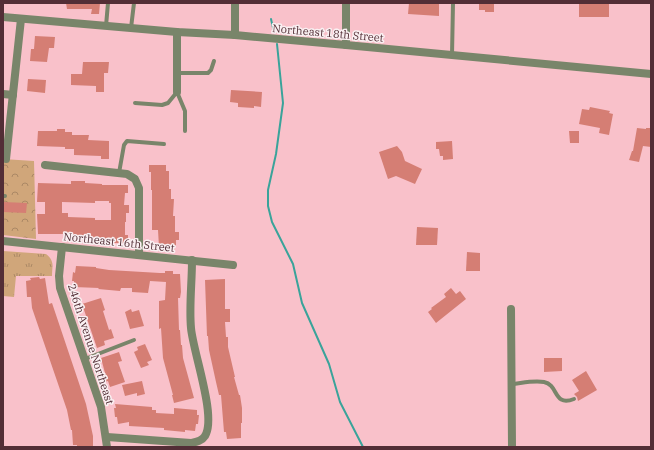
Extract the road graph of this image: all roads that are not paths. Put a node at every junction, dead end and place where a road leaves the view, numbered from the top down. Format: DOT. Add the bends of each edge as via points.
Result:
graph roads {
  1 [pos="108,3"];
  2 [pos="134,3"];
  3 [pos="235,3"];
  4 [pos="346,3"];
  5 [pos="453,3"];
  6 [pos="3,17"];
  7 [pos="21,19"];
  8 [pos="106,26"];
  9 [pos="131,28"];
  10 [pos="177,32"];
  11 [pos="235,36"];
  12 [pos="346,45"];
  13 [pos="452,55"];
  14 [pos="214,61"];
  15 [pos="177,73"];
  16 [pos="651,74"];
  17 [pos="177,92"];
  18 [pos="3,94"];
  19 [pos="13,95"];
  20 [pos="135,104"];
  21 [pos="185,131"];
  22 [pos="164,144"];
  23 [pos="6,159"];
  24 [pos="44,165"];
  25 [pos="119,173"];
  26 [pos="3,241"];
  27 [pos="62,247"];
  28 [pos="139,255"];
  29 [pos="192,260"];
  30 [pos="233,264"];
  31 [pos="511,309"];
  32 [pos="134,340"];
  33 [pos="84,359"];
  34 [pos="512,384"];
  35 [pos="574,399"];
  36 [pos="107,437"];
  37 [pos="107,447"];
  38 [pos="512,447"];
  1 -- 8 [label="lane"];
  2 -- 9 [label="lane"];
  3 -- 11 [label="street"];
  4 -- 12 [label="street"];
  5 -- 13 [label="lane"];
  6 -- 7 [label="street, Northeast 18th Street"];
  7 -- 8 [label="street, Northeast 18th Street"];
  7 -- 19 [label="street"];
  8 -- 9 [label="street, Northeast 18th Street"];
  9 -- 10 [label="street, Northeast 18th Street"];
  10 -- 11 [label="street, Northeast 18th Street"];
  10 -- 15 [label="street"];
  11 -- 12 [label="street, Northeast 18th Street"];
  12 -- 13 [label="street, Northeast 18th Street"];
  13 -- 16 [label="street, Northeast 18th Street"];
  14 -- 15 [label="lane" via="208,73"];
  15 -- 17 [label="street"];
  17 -- 20 [label="lane" via="168,103 162,105"];
  17 -- 21 [label="lane" via="185,111"];
  18 -- 19 [label="street"];
  19 -- 23 [label="street"];
  22 -- 25 [label="lane" via="127,141"];
  24 -- 25 [label="street"];
  25 -- 28 [label="street" via="128,174 135,179 139,188"];
  26 -- 27 [label="street, Northeast 16th Street"];
  27 -- 28 [label="street, Northeast 16th Street"];
  27 -- 33 [label="street, 246th Avenue Northeast" via="60,288"];
  28 -- 29 [label="street, Northeast 16th Street"];
  29 -- 30 [label="street, Northeast 16th Street"];
  29 -- 36 [label="street" via="191,327 208,407 205,436 191,443"];
  31 -- 34 [label="street"];
  32 -- 33 [label="lane"];
  33 -- 36 [label="street, 246th Avenue Northeast" via="101,407"];
  34 -- 35 [label="lane" via="544,382 550,384 563,401"];
  34 -- 38 [label="street"];
  36 -- 37 [label="street, 246th Avenue Northeast"];
}
